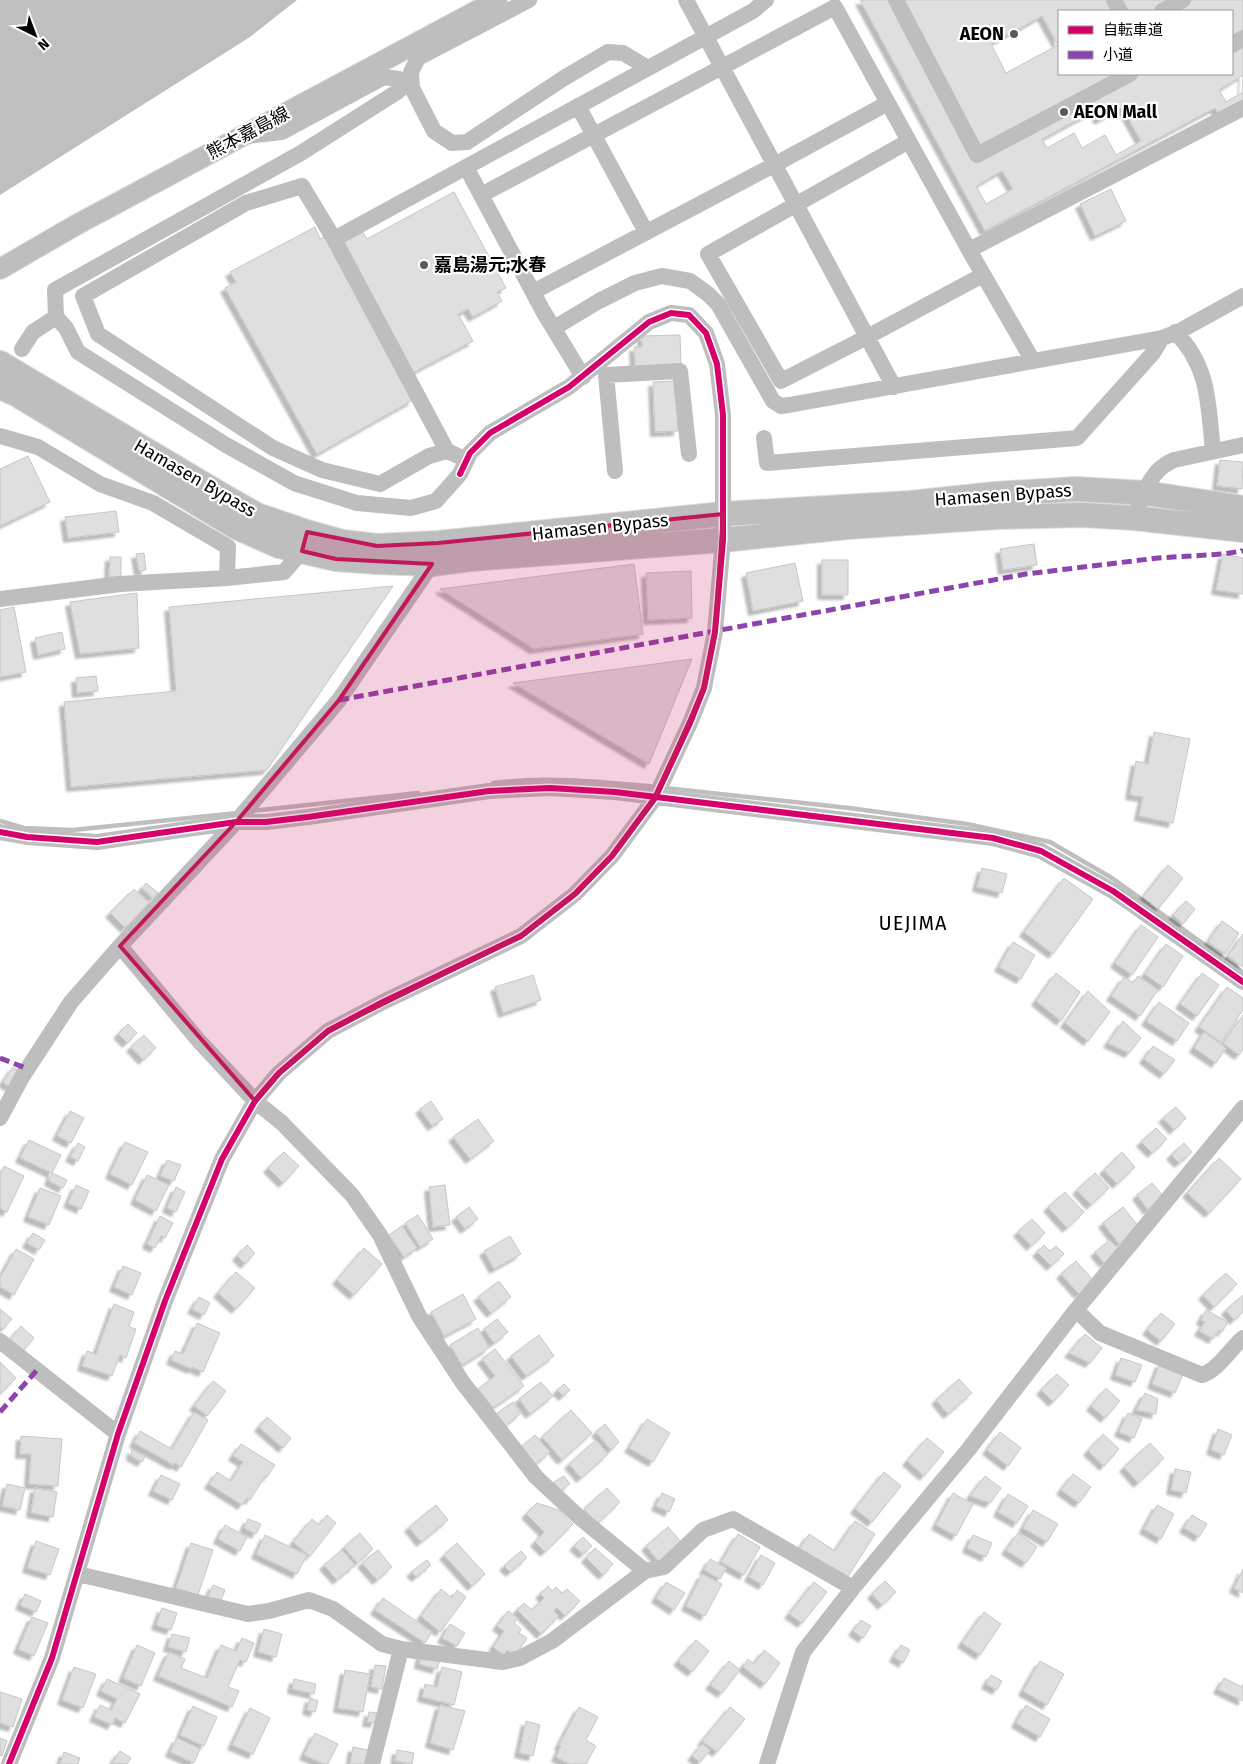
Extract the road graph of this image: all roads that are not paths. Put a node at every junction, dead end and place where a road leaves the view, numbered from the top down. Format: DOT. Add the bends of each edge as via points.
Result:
graph roads {
  1 [pos="497,0"];
  2 [pos="529,0"];
  3 [pos="686,0"];
  4 [pos="766,0"];
  5 [pos="896,0"];
  6 [pos="705,37"];
  7 [pos="648,68"];
  8 [pos="721,68"];
  9 [pos="1128,75"];
  10 [pos="409,86"];
  11 [pos="888,103"];
  12 [pos="578,106"];
  13 [pos="1243,108"];
  14 [pos="594,136"];
  15 [pos="241,137"];
  16 [pos="909,141"];
  17 [pos="774,166"];
  18 [pos="466,167"];
  19 [pos="481,195"];
  20 [pos="795,204"];
  21 [pos="646,232"];
  22 [pos="334,239"];
  23 [pos="969,250"];
  24 [pos="0,269"];
  25 [pos="983,275"];
  26 [pos="533,292"];
  27 [pos="1243,296"];
  28 [pos="56,317"];
  29 [pos="554,328"];
  30 [pos="1169,335"];
  31 [pos="867,337"];
  32 [pos="22,349"];
  33 [pos="1034,361"];
  34 [pos="0,363"];
  35 [pos="601,370"];
  36 [pos="583,377"];
  37 [pos="894,386"];
  38 [pos="0,387"];
  39 [pos="0,436"];
  40 [pos="764,438"];
  41 [pos="1243,445"];
  42 [pos="447,451"];
  43 [pos="1213,451"];
  44 [pos="689,454"];
  45 [pos="463,467"];
  46 [pos="615,471"];
  47 [pos="1145,493"];
  48 [pos="1243,508"];
  49 [pos="723,514"];
  50 [pos="1134,518"];
  51 [pos="1243,530"];
  52 [pos="723,540"];
  53 [pos="304,542"];
  54 [pos="435,554"];
  55 [pos="227,578"];
  56 [pos="0,599"];
  57 [pos="655,798"];
  58 [pos="236,822"];
  59 [pos="0,832"];
  60 [pos="120,946"];
  61 [pos="1243,982"];
  62 [pos="255,1101"];
  63 [pos="1243,1108"];
  64 [pos="0,1118"];
  65 [pos="1076,1310"];
  66 [pos="1243,1338"];
  67 [pos="0,1341"];
  68 [pos="118,1434"];
  69 [pos="645,1571"];
  70 [pos="78,1574"];
  71 [pos="853,1588"];
  72 [pos="401,1650"];
  73 [pos="9,1764"];
  74 [pos="372,1764"];
  75 [pos="767,1764"];
  1 -- 15 [label="main road, 熊本嘉島線"];
  2 -- 10 [label="street" via="418,58"];
  3 -- 6 [label="street"];
  4 -- 6 [label="street" via="753,11"];
  5 -- 9 [label="street" via="977,155"];
  6 -- 7 [label="street"];
  6 -- 8 [label="street"];
  7 -- 10 [label="street" via="623,53 608,52 467,142 452,144 434,131"];
  7 -- 12 [label="street"];
  8 -- 11 [label="street" via="835,7"];
  8 -- 14 [label="street"];
  8 -- 17 [label="street"];
  10 -- 15 [label="street" via="399,79 384,77 282,132"];
  10 -- 28 [label="street" via="300,153 55,290"];
  11 -- 16 [label="street"];
  11 -- 17 [label="street"];
  12 -- 14 [label="street"];
  12 -- 18 [label="street"];
  13 -- 23 [label="street"];
  14 -- 19 [label="street"];
  14 -- 21 [label="street"];
  15 -- 24 [label="main road, 熊本嘉島線"];
  16 -- 20 [label="street"];
  16 -- 23 [label="street"];
  17 -- 20 [label="street"];
  17 -- 21 [label="street"];
  18 -- 19 [label="street"];
  18 -- 22 [label="street"];
  19 -- 26 [label="street"];
  20 -- 31 [label="street"];
  20 -- 31 [label="street" via="708,254 780,381"];
  21 -- 26 [label="street"];
  22 -- 42 [label="street"];
  22 -- 42 [label="street" via="302,186 246,203 83,296 98,334 273,448 322,470 380,484 429,456"];
  23 -- 25 [label="street"];
  25 -- 31 [label="street"];
  25 -- 33 [label="street"];
  26 -- 29 [label="street"];
  27 -- 30 [label="street"];
  28 -- 32 [label="street" via="33,332"];
  28 -- 45 [label="street" via="66,328 78,352 226,445 294,483 357,503 410,508 436,502"];
  29 -- 36 [label="street"];
  29 -- 37 [label="street" via="635,283 662,276 690,281 718,304 773,401 781,406"];
  30 -- 33 [label="street"];
  30 -- 40 [label="street" via="1077,438 768,463"];
  30 -- 43 [label="street" via="1182,339 1198,361 1206,389"];
  31 -- 37 [label="street"];
  33 -- 37 [label="street"];
  34 -- 53 [label="highway, Hamasen Bypass"];
  35 -- 36 [label="street"];
  35 -- 44 [label="street" via="680,371"];
  35 -- 46 [label="street"];
  35 -- 49 [label="street" via="649,322 671,313 689,315 706,333 717,364 723,415"];
  36 -- 45 [label="street" via="490,434 470,453"];
  38 -- 53 [label="highway, Hamasen Bypass" via="236,527 279,546"];
  39 -- 55 [label="street" via="38,447 100,484 153,503 228,547"];
  41 -- 43 [label="street"];
  42 -- 45 [label="street"];
  43 -- 47 [label="street" via="1164,464 1155,472"];
  47 -- 48 [label="highway, Hamasen Bypass"];
  47 -- 49 [label="highway, Hamasen Bypass" via="1076,489"];
  47 -- 50 [label="street"];
  49 -- 52 [label="street"];
  49 -- 54 [label="highway, Hamasen Bypass"];
  50 -- 51 [label="highway, Hamasen Bypass"];
  50 -- 52 [label="highway, Hamasen Bypass" via="1083,515 943,519"];
  52 -- 54 [label="highway, Hamasen Bypass" via="471,559"];
  52 -- 57 [label="street" via="715,632 704,688"];
  53 -- 54 [label="highway, Hamasen Bypass" via="346,560 376,562"];
  53 -- 55 [label="street" via="284,572"];
  54 -- 58 [label="street" via="340,700"];
  55 -- 56 [label="street" via="120,584"];
  57 -- 58 [label="street" via="550,788 498,791 266,822"];
  57 -- 61 [label="street" via="993,838 1041,850 1113,891"];
  57 -- 62 [label="street" via="612,856 575,894 521,936 328,1031 279,1073"];
  58 -- 59 [label="street" via="96,842"];
  58 -- 60 [label="street"];
  60 -- 62 [label="street" via="198,1041"];
  60 -- 64 [label="street" via="71,1002"];
  62 -- 68 [label="street" via="222,1159 198,1217"];
  62 -- 69 [label="street" via="282,1123 352,1195 380,1235 424,1323 464,1383 536,1477"];
  63 -- 65 [label="street"];
  65 -- 66 [label="street" via="1100,1333 1202,1375 1211,1372"];
  65 -- 71 [label="street" via="968,1450"];
  67 -- 68 [label="street"];
  68 -- 70 [label="street"];
  69 -- 71 [label="street" via="664,1568 703,1530 732,1519"];
  69 -- 72 [label="street" via="552,1641 520,1658 503,1662"];
  70 -- 72 [label="street" via="248,1614 309,1600 334,1609 382,1644"];
  70 -- 73 [label="street" via="52,1658"];
  71 -- 75 [label="street" via="803,1652"];
  72 -- 74 [label="street"];
}
